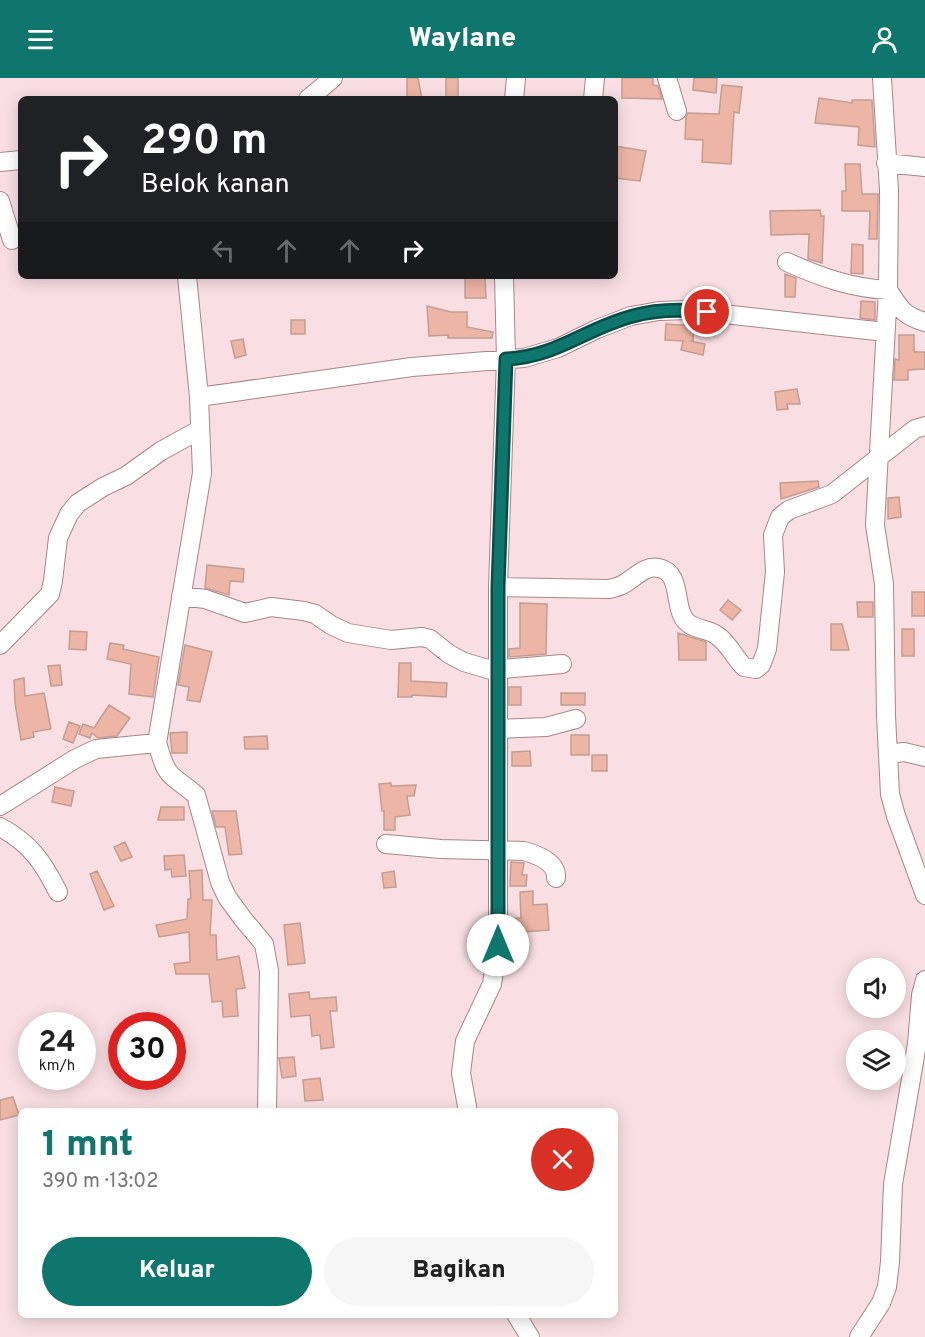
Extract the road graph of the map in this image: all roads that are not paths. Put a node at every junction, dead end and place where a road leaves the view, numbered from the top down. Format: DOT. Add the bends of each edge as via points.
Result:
graph roads {
  1 [pos="333,78"];
  2 [pos="516,78"];
  3 [pos="595,78"];
  4 [pos="667,78"];
  5 [pos="882,78"];
  6 [pos="312,96"];
  7 [pos="514,96"];
  8 [pos="593,96"];
  9 [pos="677,111"];
  10 [pos="18,160"];
  11 [pos="0,162"];
  12 [pos="886,163"];
  13 [pos="925,167"];
  14 [pos="0,201"];
  15 [pos="12,240"];
  16 [pos="787,262"];
  17 [pos="187,279"];
  18 [pos="504,279"];
  19 [pos="888,290"];
  20 [pos="925,322"];
  21 [pos="885,332"];
  22 [pos="506,359"];
  23 [pos="199,397"];
  24 [pos="925,426"];
  25 [pos="199,430"];
  26 [pos="877,457"];
  27 [pos="498,587"];
  28 [pos="181,596"];
  29 [pos="0,645"];
  30 [pos="562,664"];
  31 [pos="498,671"];
  32 [pos="576,719"];
  33 [pos="498,729"];
  34 [pos="157,743"];
  35 [pos="888,754"];
  36 [pos="925,757"];
  37 [pos="0,806"];
  38 [pos="0,827"];
  39 [pos="386,844"];
  40 [pos="498,849"];
  41 [pos="556,878"];
  42 [pos="58,892"];
  43 [pos="925,895"];
  44 [pos="925,980"];
  45 [pos="922,1019"];
  46 [pos="921,1048"];
  47 [pos="267,1108"];
  48 [pos="467,1108"];
  49 [pos="516,1318"];
  50 [pos="517,1318"];
  51 [pos="516,1337"];
  52 [pos="530,1337"];
  53 [pos="859,1337"];
  1 -- 6 [label="street"];
  2 -- 7 [label="street"];
  3 -- 8 [label="street"];
  4 -- 9 [label="street"];
  5 -- 12 [label="street"];
  10 -- 11 [label="street"];
  12 -- 13 [label="street"];
  12 -- 19 [label="street"];
  14 -- 15 [label="street"];
  16 -- 19 [label="street" via="846,285"];
  17 -- 23 [label="street"];
  18 -- 22 [label="street"];
  19 -- 20 [label="street" via="902,312"];
  19 -- 21 [label="street"];
  21 -- 22 [label="street" via="659,310 632,316 542,354"];
  21 -- 26 [label="street"];
  22 -- 23 [label="street" via="412,367"];
  22 -- 27 [label="street"];
  23 -- 25 [label="street"];
  24 -- 26 [label="street"];
  25 -- 28 [label="street" via="202,473"];
  25 -- 29 [label="street" via="78,503 58,538 50,594"];
  26 -- 27 [label="street" via="832,494 789,510 776,524 767,649 756,669 744,667 714,633 683,618 673,579 660,568 645,570 609,589"];
  26 -- 35 [label="street" via="875,525 884,584"];
  27 -- 31 [label="street"];
  28 -- 31 [label="street" via="205,599 245,613 271,607 304,611 348,633 391,640 422,637 464,662"];
  28 -- 34 [label="street"];
  30 -- 31 [label="street"];
  31 -- 33 [label="street"];
  32 -- 33 [label="street" via="546,727"];
  33 -- 40 [label="street"];
  34 -- 37 [label="street" via="96,749"];
  34 -- 47 [label="street" via="171,775 196,795 227,897 264,944 269,971"];
  35 -- 36 [label="street" via="904,752"];
  35 -- 43 [label="street" via="890,794"];
  38 -- 42 [label="street" via="33,851"];
  39 -- 40 [label="street"];
  40 -- 41 [label="street" via="534,854 552,865"];
  40 -- 48 [label="street" via="498,945 492,984 465,1041 462,1090"];
  44 -- 45 [label="street"];
  45 -- 46 [label="street"];
  46 -- 53 [label="street" via="893,1184 887,1287 881,1304"];
  49 -- 51 [label="street"];
  50 -- 52 [label="street"];
}
